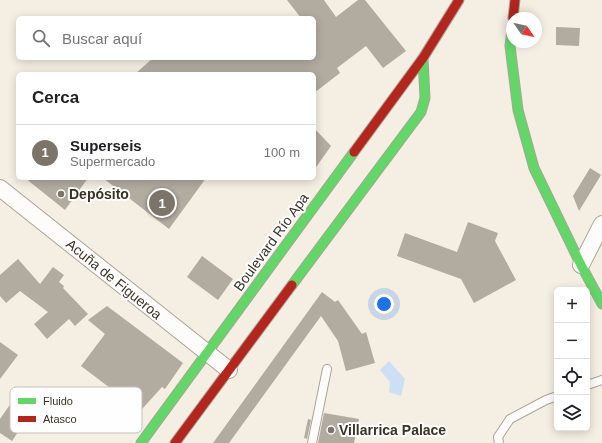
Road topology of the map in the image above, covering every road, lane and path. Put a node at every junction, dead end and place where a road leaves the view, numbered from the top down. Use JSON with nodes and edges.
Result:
{"nodes":[{"id":1,"x":459,"y":0,"type":"edge"},
{"id":2,"x":515,"y":0,"type":"edge"},
{"id":3,"x":514,"y":12,"type":"edge"},
{"id":4,"x":510,"y":48,"type":"edge"},
{"id":5,"x":423,"y":58,"type":"junction"},
{"id":6,"x":0,"y":188,"type":"edge"},
{"id":7,"x":602,"y":224,"type":"edge"},
{"id":8,"x":580,"y":265,"type":"junction"},
{"id":9,"x":602,"y":304,"type":"edge"},
{"id":10,"x":207,"y":353,"type":"junction"},
{"id":11,"x":327,"y":369,"type":"dead end"},
{"id":12,"x":229,"y":370,"type":"junction"},
{"id":13,"x":602,"y":380,"type":"edge"},
{"id":14,"x":590,"y":384,"type":"edge"},
{"id":15,"x":554,"y":397,"type":"edge"},
{"id":16,"x":141,"y":443,"type":"edge"},
{"id":17,"x":175,"y":443,"type":"edge"},
{"id":18,"x":312,"y":443,"type":"edge"},
{"id":19,"x":499,"y":443,"type":"edge"}],
"edges":[{"from":1,"to":5,"type":"main road","name":"Boulevard Río Apa"},
{"from":2,"to":3,"type":"main road"},
{"from":4,"to":8,"type":"main road"},
{"from":5,"to":10,"type":"main road","name":"Boulevard Río Apa"},
{"from":5,"to":12,"type":"main road"},
{"from":6,"to":10,"type":"street","name":"Acuña de Figueroa"},
{"from":7,"to":8,"type":"street"},
{"from":8,"to":9,"type":"main road"},
{"from":10,"to":12,"type":"street","name":"Acuña de Figueroa"},
{"from":10,"to":16,"type":"main road","name":"Boulevard Río Apa"},
{"from":11,"to":18,"type":"lane"},
{"from":12,"to":17,"type":"main road"},
{"from":13,"to":14,"type":"lane"},
{"from":15,"to":19,"type":"lane"}]}
